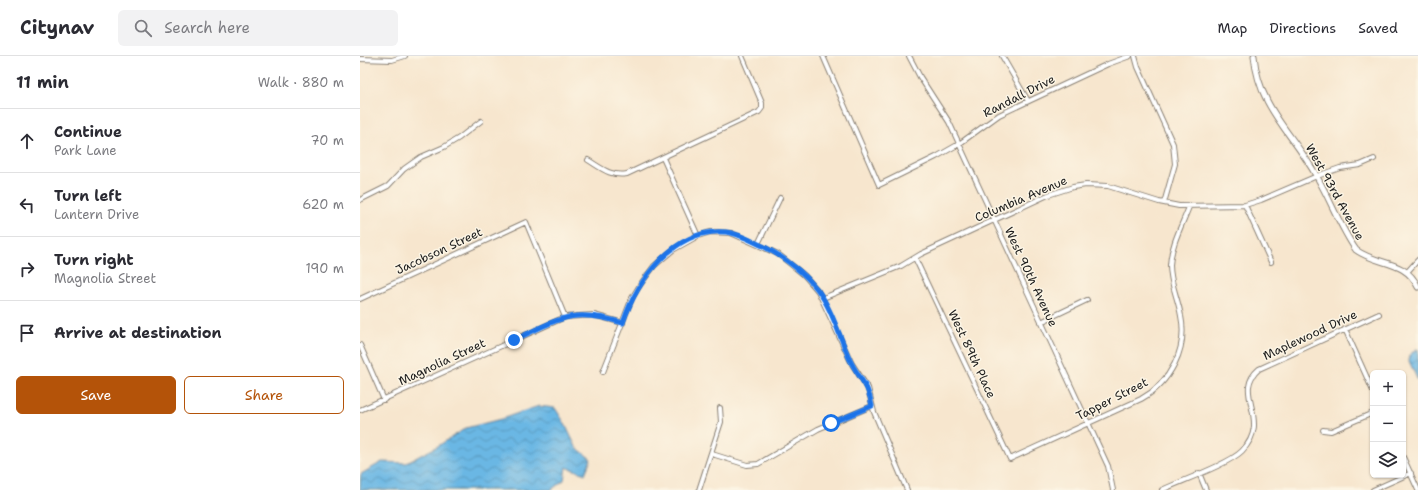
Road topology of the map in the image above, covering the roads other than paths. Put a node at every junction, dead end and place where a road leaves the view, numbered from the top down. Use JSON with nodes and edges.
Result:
{"nodes":[{"id":1,"x":405,"y":56,"type":"edge"},
{"id":2,"x":742,"y":56,"type":"edge"},
{"id":3,"x":823,"y":56,"type":"edge"},
{"id":4,"x":909,"y":56,"type":"edge"},
{"id":5,"x":1002,"y":56,"type":"edge"},
{"id":6,"x":1130,"y":56,"type":"edge"},
{"id":7,"x":1135,"y":56,"type":"edge"},
{"id":8,"x":1254,"y":56,"type":"edge"},
{"id":9,"x":360,"y":59,"type":"edge"},
{"id":10,"x":1028,"y":101,"type":"junction"},
{"id":11,"x":480,"y":121,"type":"dead end"},
{"id":12,"x":959,"y":144,"type":"junction"},
{"id":13,"x":662,"y":158,"type":"junction"},
{"id":14,"x":1374,"y":159,"type":"dead end"},
{"id":15,"x":588,"y":160,"type":"dead end"},
{"id":16,"x":1317,"y":176,"type":"junction"},
{"id":17,"x":780,"y":198,"type":"dead end"},
{"id":18,"x":360,"y":200,"type":"edge"},
{"id":19,"x":1164,"y":203,"type":"junction"},
{"id":20,"x":1245,"y":205,"type":"junction"},
{"id":21,"x":1189,"y":207,"type":"junction"},
{"id":22,"x":994,"y":220,"type":"junction"},
{"id":23,"x":698,"y":236,"type":"junction"},
{"id":24,"x":758,"y":244,"type":"junction"},
{"id":25,"x":916,"y":258,"type":"junction"},
{"id":26,"x":1418,"y":260,"type":"edge"},
{"id":27,"x":1271,"y":262,"type":"dead end"},
{"id":28,"x":1408,"y":272,"type":"junction"},
{"id":29,"x":1418,"y":287,"type":"edge"},
{"id":30,"x":823,"y":298,"type":"junction"},
{"id":31,"x":360,"y":299,"type":"edge"},
{"id":32,"x":1087,"y":300,"type":"dead end"},
{"id":33,"x":1379,"y":314,"type":"dead end"},
{"id":34,"x":565,"y":317,"type":"junction"},
{"id":35,"x":1041,"y":322,"type":"junction"},
{"id":36,"x":623,"y":323,"type":"junction"},
{"id":37,"x":1345,"y":329,"type":"junction"},
{"id":38,"x":360,"y":345,"type":"edge"},
{"id":39,"x":603,"y":372,"type":"dead end"},
{"id":40,"x":1370,"y":384,"type":"edge"},
{"id":41,"x":384,"y":400,"type":"junction"},
{"id":42,"x":872,"y":406,"type":"junction"},
{"id":43,"x":720,"y":408,"type":"dead end"},
{"id":44,"x":360,"y":410,"type":"edge"},
{"id":45,"x":1370,"y":414,"type":"edge"},
{"id":46,"x":1088,"y":423,"type":"junction"},
{"id":47,"x":1323,"y":430,"type":"dead end"},
{"id":48,"x":712,"y":454,"type":"junction"},
{"id":49,"x":1010,"y":459,"type":"joint"},
{"id":50,"x":1406,"y":464,"type":"edge"},
{"id":51,"x":1410,"y":473,"type":"junction"},
{"id":52,"x":1198,"y":474,"type":"junction"},
{"id":53,"x":699,"y":490,"type":"edge"},
{"id":54,"x":907,"y":490,"type":"edge"},
{"id":55,"x":1113,"y":490,"type":"edge"},
{"id":56,"x":1162,"y":490,"type":"edge"},
{"id":57,"x":1206,"y":490,"type":"edge"},
{"id":58,"x":1373,"y":490,"type":"edge"},
{"id":59,"x":1418,"y":490,"type":"edge"}],
"edges":[{"from":1,"to":9,"type":"street"},
{"from":2,"to":13,"type":"street"},
{"from":3,"to":12,"type":"street","name":"Randall Drive"},
{"from":4,"to":12,"type":"street","name":"West 90th Avenue"},
{"from":5,"to":10,"type":"street"},
{"from":6,"to":10,"type":"street","name":"Randall Drive"},
{"from":7,"to":19,"type":"street"},
{"from":8,"to":16,"type":"street","name":"West 93rd Avenue"},
{"from":10,"to":12,"type":"street","name":"Randall Drive"},
{"from":11,"to":18,"type":"street"},
{"from":12,"to":22,"type":"street","name":"West 90th Avenue"},
{"from":13,"to":15,"type":"street"},
{"from":13,"to":23,"type":"street"},
{"from":14,"to":16,"type":"street","name":"Columbia Avenue"},
{"from":16,"to":20,"type":"street","name":"Columbia Avenue"},
{"from":16,"to":28,"type":"street","name":"West 93rd Avenue"},
{"from":17,"to":24,"type":"street"},
{"from":19,"to":21,"type":"street","name":"Columbia Avenue"},
{"from":19,"to":22,"type":"street","name":"Columbia Avenue"},
{"from":20,"to":21,"type":"street","name":"Columbia Avenue"},
{"from":20,"to":27,"type":"street"},
{"from":21,"to":46,"type":"street","name":"Tapper Street"},
{"from":22,"to":25,"type":"street","name":"Columbia Avenue"},
{"from":22,"to":35,"type":"street","name":"West 90th Avenue"},
{"from":23,"to":24,"type":"street"},
{"from":23,"to":36,"type":"street"},
{"from":24,"to":30,"type":"street"},
{"from":25,"to":30,"type":"street","name":"Columbia Avenue"},
{"from":25,"to":49,"type":"street","name":"West 89th Place"},
{"from":26,"to":28,"type":"street"},
{"from":28,"to":29,"type":"street"},
{"from":30,"to":42,"type":"street"},
{"from":31,"to":34,"type":"street","name":"Jacobson Street"},
{"from":32,"to":35,"type":"street"},
{"from":33,"to":37,"type":"street","name":"Maplewood Drive"},
{"from":34,"to":36,"type":"street","name":"Magnolia Street"},
{"from":34,"to":41,"type":"street","name":"Magnolia Street"},
{"from":35,"to":46,"type":"street","name":"West 90th Avenue"},
{"from":36,"to":39,"type":"street"},
{"from":37,"to":40,"type":"street"},
{"from":37,"to":52,"type":"street","name":"Maplewood Drive"},
{"from":38,"to":41,"type":"street"},
{"from":41,"to":44,"type":"street","name":"Magnolia Street"},
{"from":42,"to":48,"type":"street"},
{"from":42,"to":54,"type":"street"},
{"from":43,"to":48,"type":"street"},
{"from":45,"to":47,"type":"street"},
{"from":46,"to":49,"type":"street","name":"Tapper Street"},
{"from":46,"to":55,"type":"street","name":"West 90th Avenue"},
{"from":48,"to":53,"type":"street"},
{"from":50,"to":51,"type":"street"},
{"from":51,"to":58,"type":"street"},
{"from":51,"to":59,"type":"street"},
{"from":52,"to":56,"type":"street","name":"Maplewood Drive"},
{"from":52,"to":57,"type":"street"}]}
